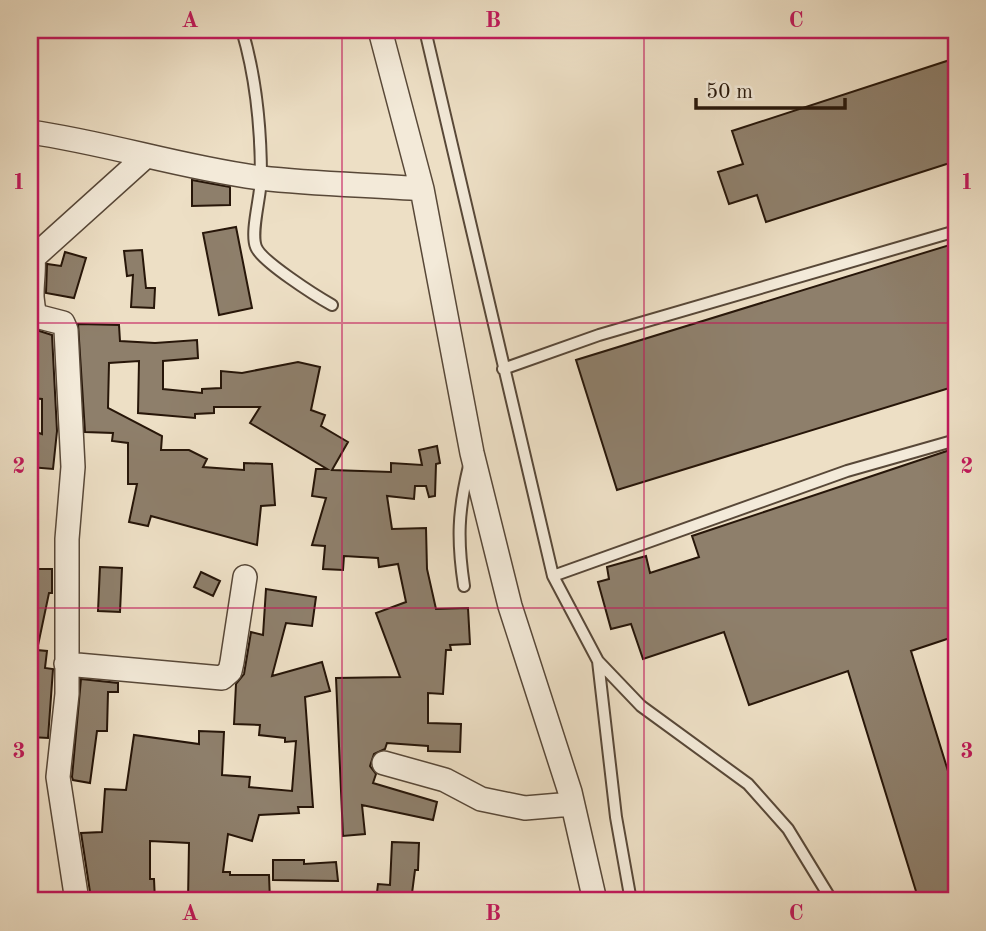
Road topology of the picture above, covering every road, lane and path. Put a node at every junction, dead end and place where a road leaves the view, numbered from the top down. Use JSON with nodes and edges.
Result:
{"nodes":[{"id":1,"x":242,"y":30,"type":"edge"},
{"id":2,"x":380,"y":30,"type":"edge"},
{"id":3,"x":425,"y":30,"type":"edge"},
{"id":4,"x":30,"y":132,"type":"edge"},
{"id":5,"x":146,"y":156,"type":"junction"},
{"id":6,"x":261,"y":178,"type":"junction"},
{"id":7,"x":422,"y":189,"type":"junction"},
{"id":8,"x":956,"y":231,"type":"edge"},
{"id":9,"x":32,"y":253,"type":"edge"},
{"id":10,"x":332,"y":305,"type":"dead end"},
{"id":11,"x":503,"y":369,"type":"junction"},
{"id":12,"x":956,"y":440,"type":"edge"},
{"id":13,"x":472,"y":453,"type":"junction"},
{"id":14,"x":553,"y":576,"type":"junction"},
{"id":15,"x":245,"y":577,"type":"dead end"},
{"id":16,"x":464,"y":586,"type":"dead end"},
{"id":17,"x":598,"y":661,"type":"junction"},
{"id":18,"x":66,"y":664,"type":"junction"},
{"id":19,"x":384,"y":763,"type":"dead end"},
{"id":20,"x":572,"y":804,"type":"junction"},
{"id":21,"x":77,"y":901,"type":"edge"},
{"id":22,"x":594,"y":901,"type":"edge"},
{"id":23,"x":631,"y":901,"type":"edge"},
{"id":24,"x":832,"y":901,"type":"edge"}],
"edges":[{"from":1,"to":6,"type":"lane"},
{"from":2,"to":7,"type":"street"},
{"from":3,"to":11,"type":"lane"},
{"from":4,"to":5,"type":"street"},
{"from":5,"to":6,"type":"street"},
{"from":5,"to":9,"type":"street"},
{"from":6,"to":7,"type":"street"},
{"from":6,"to":10,"type":"lane"},
{"from":7,"to":13,"type":"street"},
{"from":8,"to":11,"type":"lane"},
{"from":9,"to":18,"type":"street"},
{"from":11,"to":14,"type":"lane"},
{"from":12,"to":14,"type":"lane"},
{"from":13,"to":16,"type":"lane"},
{"from":13,"to":20,"type":"street"},
{"from":14,"to":17,"type":"lane"},
{"from":15,"to":18,"type":"street"},
{"from":17,"to":23,"type":"lane"},
{"from":17,"to":24,"type":"lane"},
{"from":18,"to":21,"type":"street"},
{"from":19,"to":20,"type":"street"},
{"from":20,"to":22,"type":"street"}]}
